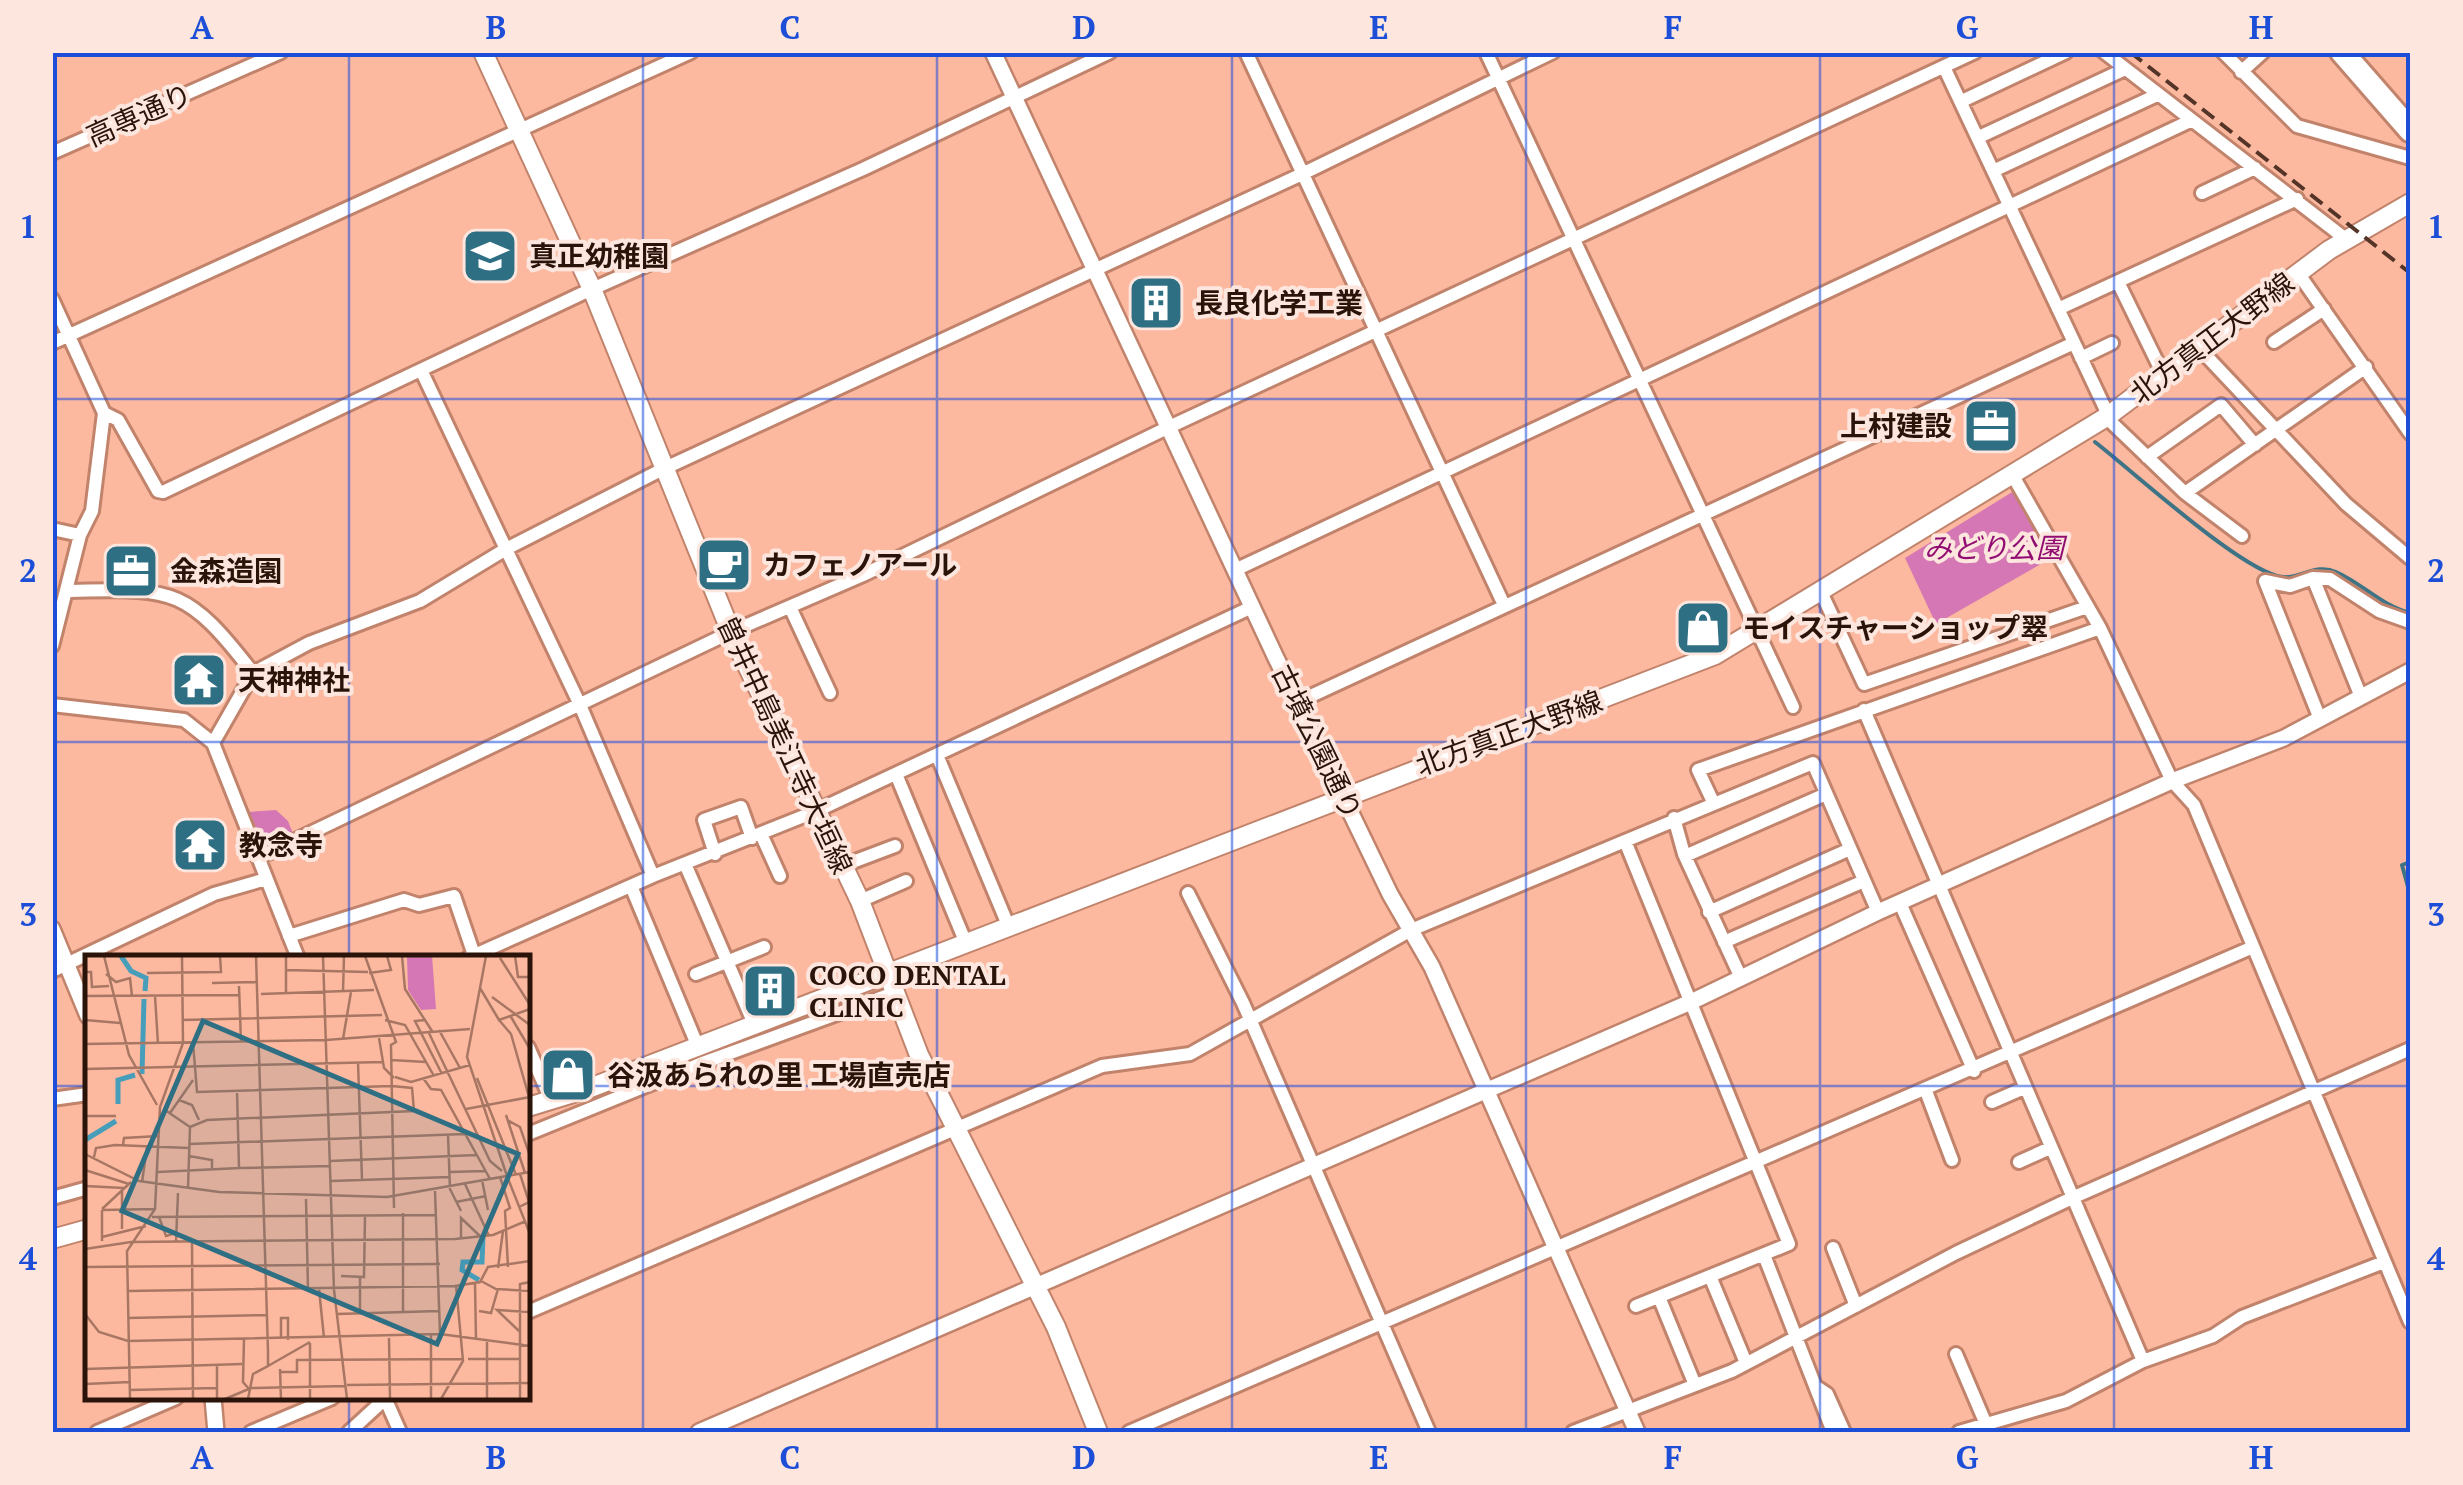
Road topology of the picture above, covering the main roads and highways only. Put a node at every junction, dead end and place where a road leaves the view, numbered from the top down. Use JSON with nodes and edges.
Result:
{"nodes":[{"id":1,"x":483,"y":52,"type":"edge"},
{"id":2,"x":2342,"y":52,"type":"edge"},
{"id":3,"x":2354,"y":52,"type":"edge"},
{"id":4,"x":2410,"y":115,"type":"edge"},
{"id":5,"x":2410,"y":130,"type":"edge"},
{"id":6,"x":2410,"y":204,"type":"edge"},
{"id":7,"x":888,"y":970,"type":"junction"},
{"id":8,"x":530,"y":1106,"type":"edge"},
{"id":9,"x":85,"y":1230,"type":"edge"},
{"id":10,"x":52,"y":1239,"type":"edge"},
{"id":11,"x":1098,"y":1432,"type":"edge"}],
"edges":[{"from":1,"to":7,"type":"main road","name":"曽井中島美江寺大垣線"},
{"from":2,"to":5,"type":"highway"},
{"from":3,"to":4,"type":"highway"},
{"from":6,"to":7,"type":"main road","name":"北方真正大野線"},
{"from":7,"to":8,"type":"main road","name":"北方真正大野線"},
{"from":7,"to":11,"type":"main road","name":"曽井中島美江寺大垣線"},
{"from":9,"to":10,"type":"main road"}]}
